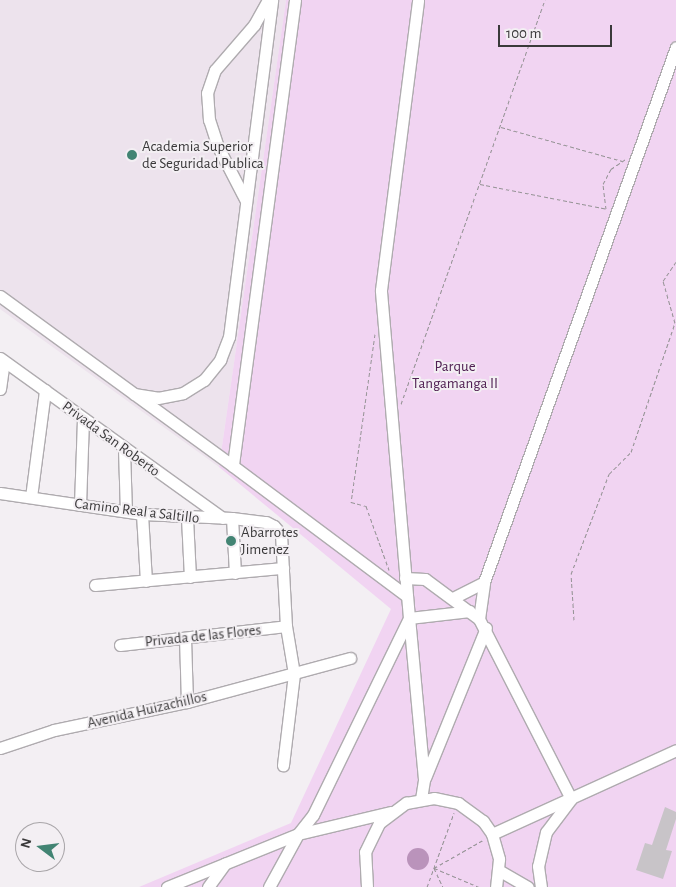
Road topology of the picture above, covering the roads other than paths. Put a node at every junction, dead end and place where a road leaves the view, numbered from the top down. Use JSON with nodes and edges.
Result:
{"nodes":[{"id":1,"x":270,"y":0,"type":"edge"},
{"id":2,"x":295,"y":0,"type":"edge"},
{"id":3,"x":418,"y":0,"type":"edge"},
{"id":4,"x":676,"y":47,"type":"edge"},
{"id":5,"x":246,"y":201,"type":"junction"},
{"id":6,"x":0,"y":296,"type":"edge"},
{"id":7,"x":2,"y":359,"type":"edge"},
{"id":8,"x":0,"y":389,"type":"edge"},
{"id":9,"x":45,"y":390,"type":"junction"},
{"id":10,"x":134,"y":394,"type":"junction"},
{"id":11,"x":83,"y":419,"type":"junction"},
{"id":12,"x":124,"y":449,"type":"junction"},
{"id":13,"x":233,"y":466,"type":"junction"},
{"id":14,"x":0,"y":493,"type":"edge"},
{"id":15,"x":31,"y":497,"type":"junction"},
{"id":16,"x":80,"y":505,"type":"junction"},
{"id":17,"x":126,"y":511,"type":"junction"},
{"id":18,"x":142,"y":514,"type":"junction"},
{"id":19,"x":187,"y":518,"type":"junction"},
{"id":20,"x":228,"y":518,"type":"junction"},
{"id":21,"x":283,"y":568,"type":"junction"},
{"id":22,"x":235,"y":573,"type":"junction"},
{"id":23,"x":190,"y":577,"type":"junction"},
{"id":24,"x":406,"y":578,"type":"junction"},
{"id":25,"x":146,"y":581,"type":"junction"},
{"id":26,"x":484,"y":582,"type":"junction"},
{"id":27,"x":95,"y":585,"type":"dead end"},
{"id":28,"x":407,"y":596,"type":"junction"},
{"id":29,"x":453,"y":598,"type":"junction"},
{"id":30,"x":409,"y":618,"type":"junction"},
{"id":31,"x":478,"y":620,"type":"junction"},
{"id":32,"x":286,"y":626,"type":"junction"},
{"id":33,"x":185,"y":638,"type":"junction"},
{"id":34,"x":120,"y":645,"type":"dead end"},
{"id":35,"x":350,"y":658,"type":"dead end"},
{"id":36,"x":294,"y":674,"type":"junction"},
{"id":37,"x":187,"y":702,"type":"junction"},
{"id":38,"x":1,"y":746,"type":"edge"},
{"id":39,"x":676,"y":750,"type":"edge"},
{"id":40,"x":283,"y":765,"type":"dead end"},
{"id":41,"x":424,"y":779,"type":"junction"},
{"id":42,"x":422,"y":799,"type":"junction"},
{"id":43,"x":571,"y":799,"type":"junction"},
{"id":44,"x":391,"y":811,"type":"junction"},
{"id":45,"x":298,"y":834,"type":"junction"},
{"id":46,"x":492,"y":834,"type":"junction"},
{"id":47,"x":225,"y":863,"type":"junction"},
{"id":48,"x":500,"y":871,"type":"junction"},
{"id":49,"x":167,"y":887,"type":"edge"},
{"id":50,"x":208,"y":887,"type":"edge"},
{"id":51,"x":269,"y":887,"type":"edge"},
{"id":52,"x":367,"y":887,"type":"edge"},
{"id":53,"x":496,"y":887,"type":"edge"},
{"id":54,"x":528,"y":887,"type":"edge"},
{"id":55,"x":541,"y":887,"type":"edge"}],
"edges":[{"from":1,"to":5,"type":"street"},
{"from":1,"to":5,"type":"street"},
{"from":2,"to":13,"type":"street"},
{"from":3,"to":24,"type":"street"},
{"from":4,"to":26,"type":"street"},
{"from":5,"to":10,"type":"street"},
{"from":6,"to":10,"type":"street"},
{"from":7,"to":8,"type":"street"},
{"from":7,"to":9,"type":"street","name":"Privada San Roberto"},
{"from":9,"to":11,"type":"street","name":"Privada San Roberto"},
{"from":9,"to":15,"type":"street"},
{"from":10,"to":13,"type":"street"},
{"from":11,"to":12,"type":"street","name":"Privada San Roberto"},
{"from":11,"to":16,"type":"street"},
{"from":12,"to":17,"type":"street"},
{"from":12,"to":20,"type":"street","name":"Privada San Roberto"},
{"from":13,"to":28,"type":"street"},
{"from":14,"to":15,"type":"street","name":"Camino Real a Saltillo"},
{"from":15,"to":16,"type":"street","name":"Camino Real a Saltillo"},
{"from":16,"to":17,"type":"street","name":"Camino Real a Saltillo"},
{"from":17,"to":18,"type":"street","name":"Camino Real a Saltillo"},
{"from":18,"to":19,"type":"street","name":"Camino Real a Saltillo"},
{"from":18,"to":25,"type":"street"},
{"from":19,"to":20,"type":"street","name":"Camino Real a Saltillo"},
{"from":19,"to":23,"type":"street"},
{"from":20,"to":21,"type":"street","name":"Camino Real a Saltillo"},
{"from":20,"to":22,"type":"street"},
{"from":21,"to":22,"type":"street"},
{"from":21,"to":32,"type":"street"},
{"from":22,"to":23,"type":"street"},
{"from":23,"to":25,"type":"street"},
{"from":24,"to":28,"type":"street"},
{"from":24,"to":29,"type":"street"},
{"from":25,"to":27,"type":"street"},
{"from":26,"to":29,"type":"street"},
{"from":26,"to":31,"type":"street"},
{"from":28,"to":30,"type":"street"},
{"from":29,"to":31,"type":"street"},
{"from":30,"to":31,"type":"street"},
{"from":30,"to":41,"type":"street"},
{"from":30,"to":45,"type":"street"},
{"from":31,"to":41,"type":"street"},
{"from":31,"to":43,"type":"street"},
{"from":32,"to":33,"type":"street","name":"Privada de las Flores"},
{"from":32,"to":36,"type":"street"},
{"from":33,"to":34,"type":"street","name":"Privada de las Flores"},
{"from":33,"to":37,"type":"street"},
{"from":35,"to":36,"type":"street","name":"Avenida Huizachillos"},
{"from":36,"to":37,"type":"street","name":"Avenida Huizachillos"},
{"from":36,"to":40,"type":"street"},
{"from":37,"to":38,"type":"street","name":"Avenida Huizachillos"},
{"from":39,"to":43,"type":"street"},
{"from":41,"to":42,"type":"street"},
{"from":42,"to":44,"type":"street"},
{"from":42,"to":46,"type":"street"},
{"from":43,"to":46,"type":"street"},
{"from":43,"to":55,"type":"street"},
{"from":44,"to":45,"type":"street"},
{"from":44,"to":52,"type":"street"},
{"from":45,"to":47,"type":"street"},
{"from":45,"to":51,"type":"street"},
{"from":46,"to":48,"type":"street"},
{"from":47,"to":49,"type":"street"},
{"from":47,"to":50,"type":"street"},
{"from":48,"to":53,"type":"street"},
{"from":48,"to":54,"type":"street"}]}
